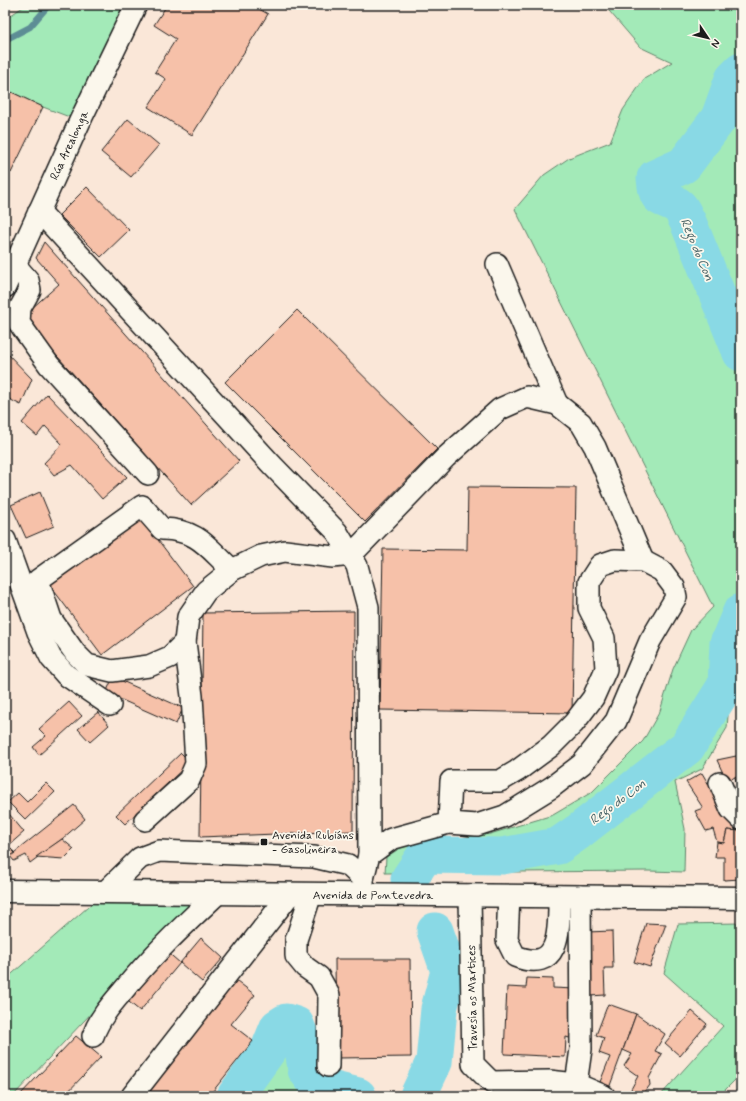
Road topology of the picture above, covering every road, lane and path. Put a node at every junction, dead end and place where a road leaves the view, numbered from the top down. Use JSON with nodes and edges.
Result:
{"nodes":[{"id":1,"x":136,"y":5,"type":"edge"},
{"id":2,"x":40,"y":210,"type":"junction"},
{"id":3,"x":497,"y":264,"type":"dead end"},
{"id":4,"x":15,"y":265,"type":"junction"},
{"id":5,"x":5,"y":287,"type":"edge"},
{"id":6,"x":557,"y":404,"type":"junction"},
{"id":7,"x":148,"y":474,"type":"dead end"},
{"id":8,"x":5,"y":540,"type":"edge"},
{"id":9,"x":351,"y":555,"type":"junction"},
{"id":10,"x":643,"y":561,"type":"junction"},
{"id":11,"x":232,"y":570,"type":"junction"},
{"id":12,"x":185,"y":642,"type":"junction"},
{"id":13,"x":110,"y":705,"type":"dead end"},
{"id":14,"x":720,"y":783,"type":"dead end"},
{"id":15,"x":741,"y":819,"type":"edge"},
{"id":16,"x":145,"y":820,"type":"dead end"},
{"id":17,"x":449,"y":823,"type":"junction"},
{"id":18,"x":369,"y":855,"type":"junction"},
{"id":19,"x":363,"y":887,"type":"junction"},
{"id":20,"x":5,"y":891,"type":"edge"},
{"id":21,"x":106,"y":892,"type":"junction"},
{"id":22,"x":218,"y":893,"type":"junction"},
{"id":23,"x":290,"y":894,"type":"junction"},
{"id":24,"x":311,"y":894,"type":"junction"},
{"id":25,"x":470,"y":895,"type":"junction"},
{"id":26,"x":509,"y":896,"type":"junction"},
{"id":27,"x":559,"y":896,"type":"junction"},
{"id":28,"x":580,"y":896,"type":"junction"},
{"id":29,"x":741,"y":898,"type":"edge"},
{"id":30,"x":93,"y":1036,"type":"dead end"},
{"id":31,"x":328,"y":1066,"type":"dead end"},
{"id":32,"x":576,"y":1084,"type":"junction"},
{"id":33,"x":132,"y":1096,"type":"edge"},
{"id":34,"x":604,"y":1096,"type":"edge"}],
"edges":[{"from":1,"to":2,"type":"street","name":"Rúa Arealonga"},
{"from":2,"to":4,"type":"street","name":"Rúa Arealonga"},
{"from":2,"to":9,"type":"street"},
{"from":3,"to":6,"type":"street"},
{"from":4,"to":5,"type":"street","name":"Rúa Arealonga"},
{"from":4,"to":7,"type":"street"},
{"from":6,"to":9,"type":"street"},
{"from":6,"to":10,"type":"street"},
{"from":8,"to":13,"type":"street"},
{"from":9,"to":11,"type":"street"},
{"from":9,"to":18,"type":"street"},
{"from":10,"to":17,"type":"street"},
{"from":10,"to":17,"type":"street"},
{"from":11,"to":12,"type":"street"},
{"from":11,"to":12,"type":"street"},
{"from":12,"to":16,"type":"street"},
{"from":14,"to":15,"type":"street"},
{"from":17,"to":18,"type":"street"},
{"from":18,"to":19,"type":"street"},
{"from":19,"to":21,"type":"street"},
{"from":19,"to":24,"type":"main road","name":"Avenida de Pontevedra"},
{"from":19,"to":25,"type":"main road","name":"Avenida de Pontevedra"},
{"from":20,"to":21,"type":"main road","name":"Avenida de Pontevedra"},
{"from":21,"to":22,"type":"main road","name":"Avenida de Pontevedra"},
{"from":22,"to":23,"type":"main road","name":"Avenida de Pontevedra"},
{"from":22,"to":30,"type":"street"},
{"from":23,"to":24,"type":"main road","name":"Avenida de Pontevedra"},
{"from":23,"to":33,"type":"street"},
{"from":24,"to":31,"type":"street"},
{"from":25,"to":26,"type":"main road","name":"Avenida de Pontevedra"},
{"from":25,"to":32,"type":"street","name":"Travesía os Martices"},
{"from":26,"to":27,"type":"main road","name":"Avenida de Pontevedra"},
{"from":26,"to":27,"type":"street"},
{"from":27,"to":28,"type":"main road","name":"Avenida de Pontevedra"},
{"from":28,"to":29,"type":"main road","name":"Avenida de Pontevedra"},
{"from":28,"to":32,"type":"street"},
{"from":32,"to":34,"type":"street","name":"Travesía os Martices"}]}
